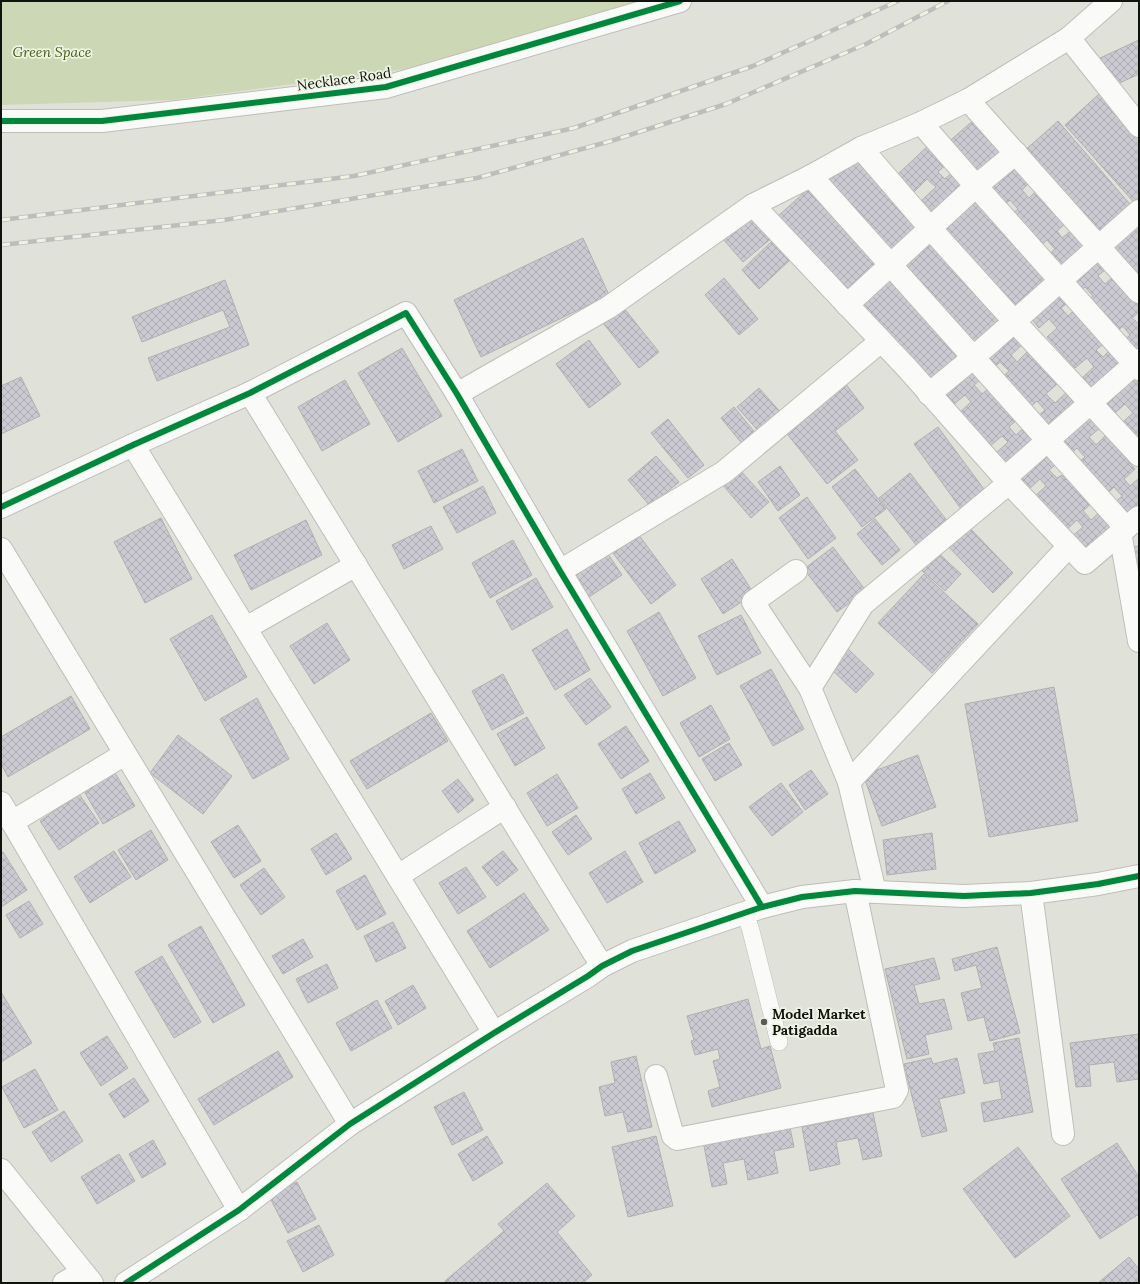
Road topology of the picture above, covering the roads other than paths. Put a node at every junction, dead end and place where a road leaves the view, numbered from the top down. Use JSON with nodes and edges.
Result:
{"nodes":[{"id":1,"x":680,"y":1,"type":"edge"},
{"id":2,"x":1110,"y":1,"type":"edge"},
{"id":3,"x":1069,"y":38,"type":"junction"},
{"id":4,"x":968,"y":100,"type":"junction"},
{"id":5,"x":1,"y":121,"type":"edge"},
{"id":6,"x":921,"y":123,"type":"junction"},
{"id":7,"x":1139,"y":126,"type":"edge"},
{"id":8,"x":861,"y":148,"type":"junction"},
{"id":9,"x":1016,"y":153,"type":"junction"},
{"id":10,"x":811,"y":176,"type":"junction"},
{"id":11,"x":976,"y":186,"type":"junction"},
{"id":12,"x":753,"y":205,"type":"junction"},
{"id":13,"x":1139,"y":211,"type":"edge"},
{"id":14,"x":930,"y":228,"type":"junction"},
{"id":15,"x":1099,"y":247,"type":"junction"},
{"id":16,"x":890,"y":264,"type":"junction"},
{"id":17,"x":1060,"y":281,"type":"junction"},
{"id":18,"x":1139,"y":292,"type":"edge"},
{"id":19,"x":847,"y":305,"type":"junction"},
{"id":20,"x":1014,"y":321,"type":"junction"},
{"id":21,"x":881,"y":341,"type":"junction"},
{"id":22,"x":974,"y":357,"type":"junction"},
{"id":23,"x":1138,"y":364,"type":"edge"},
{"id":24,"x":250,"y":393,"type":"junction"},
{"id":25,"x":457,"y":394,"type":"junction"},
{"id":26,"x":929,"y":394,"type":"junction"},
{"id":27,"x":1091,"y":403,"type":"junction"},
{"id":28,"x":1048,"y":440,"type":"junction"},
{"id":29,"x":133,"y":445,"type":"junction"},
{"id":30,"x":1139,"y":455,"type":"edge"},
{"id":31,"x":1007,"y":480,"type":"junction"},
{"id":32,"x":1,"y":507,"type":"edge"},
{"id":33,"x":1128,"y":525,"type":"edge"},
{"id":34,"x":1069,"y":546,"type":"junction"},
{"id":35,"x":1,"y":549,"type":"edge"},
{"id":36,"x":356,"y":565,"type":"junction"},
{"id":37,"x":560,"y":571,"type":"junction"},
{"id":38,"x":796,"y":571,"type":"dead end"},
{"id":39,"x":246,"y":628,"type":"junction"},
{"id":40,"x":1139,"y":641,"type":"edge"},
{"id":41,"x":810,"y":688,"type":"junction"},
{"id":42,"x":125,"y":754,"type":"junction"},
{"id":43,"x":849,"y":782,"type":"junction"},
{"id":44,"x":1,"y":803,"type":"edge"},
{"id":45,"x":505,"y":807,"type":"junction"},
{"id":46,"x":12,"y":822,"type":"junction"},
{"id":47,"x":398,"y":876,"type":"junction"},
{"id":48,"x":1139,"y":876,"type":"edge"},
{"id":49,"x":865,"y":892,"type":"junction"},
{"id":50,"x":1031,"y":893,"type":"junction"},
{"id":51,"x":753,"y":910,"type":"junction"},
{"id":52,"x":602,"y":966,"type":"junction"},
{"id":53,"x":494,"y":1033,"type":"junction"},
{"id":54,"x":779,"y":1042,"type":"dead end"},
{"id":55,"x":656,"y":1076,"type":"dead end"},
{"id":56,"x":350,"y":1124,"type":"junction"},
{"id":57,"x":1063,"y":1134,"type":"dead end"},
{"id":58,"x":1,"y":1170,"type":"edge"},
{"id":59,"x":239,"y":1210,"type":"junction"},
{"id":60,"x":87,"y":1277,"type":"edge"},
{"id":61,"x":64,"y":1283,"type":"edge"},
{"id":62,"x":126,"y":1283,"type":"edge"}],
"edges":[{"from":1,"to":5,"type":"street","name":"Necklace Road"},
{"from":2,"to":3,"type":"street"},
{"from":3,"to":4,"type":"street"},
{"from":3,"to":7,"type":"street"},
{"from":4,"to":6,"type":"street"},
{"from":4,"to":9,"type":"street"},
{"from":6,"to":8,"type":"street"},
{"from":6,"to":11,"type":"street"},
{"from":8,"to":10,"type":"street"},
{"from":8,"to":14,"type":"street"},
{"from":9,"to":11,"type":"street"},
{"from":9,"to":15,"type":"street"},
{"from":10,"to":12,"type":"street"},
{"from":10,"to":16,"type":"street"},
{"from":11,"to":14,"type":"street"},
{"from":11,"to":17,"type":"street"},
{"from":12,"to":19,"type":"street"},
{"from":12,"to":25,"type":"street"},
{"from":13,"to":15,"type":"street"},
{"from":14,"to":16,"type":"street"},
{"from":14,"to":20,"type":"street"},
{"from":15,"to":17,"type":"street"},
{"from":15,"to":18,"type":"street"},
{"from":16,"to":19,"type":"street"},
{"from":16,"to":22,"type":"street"},
{"from":17,"to":20,"type":"street"},
{"from":17,"to":23,"type":"street"},
{"from":19,"to":21,"type":"street"},
{"from":20,"to":22,"type":"street"},
{"from":20,"to":27,"type":"street"},
{"from":21,"to":26,"type":"street"},
{"from":21,"to":37,"type":"street"},
{"from":22,"to":26,"type":"street"},
{"from":22,"to":28,"type":"street"},
{"from":23,"to":27,"type":"street"},
{"from":24,"to":25,"type":"street"},
{"from":24,"to":29,"type":"street"},
{"from":24,"to":36,"type":"street"},
{"from":25,"to":37,"type":"street"},
{"from":26,"to":31,"type":"street"},
{"from":27,"to":28,"type":"street"},
{"from":27,"to":30,"type":"street"},
{"from":28,"to":31,"type":"street"},
{"from":28,"to":33,"type":"street"},
{"from":29,"to":32,"type":"street"},
{"from":29,"to":39,"type":"street"},
{"from":31,"to":34,"type":"street"},
{"from":31,"to":41,"type":"street"},
{"from":33,"to":34,"type":"street"},
{"from":33,"to":40,"type":"street"},
{"from":34,"to":43,"type":"street"},
{"from":35,"to":42,"type":"street"},
{"from":36,"to":39,"type":"street"},
{"from":36,"to":45,"type":"street"},
{"from":37,"to":51,"type":"street"},
{"from":38,"to":41,"type":"street"},
{"from":39,"to":47,"type":"street"},
{"from":41,"to":43,"type":"street"},
{"from":42,"to":46,"type":"street"},
{"from":42,"to":56,"type":"street"},
{"from":43,"to":49,"type":"street"},
{"from":44,"to":46,"type":"street"},
{"from":45,"to":47,"type":"street"},
{"from":45,"to":52,"type":"street"},
{"from":46,"to":59,"type":"street"},
{"from":47,"to":53,"type":"street"},
{"from":48,"to":50,"type":"street"},
{"from":49,"to":50,"type":"street"},
{"from":49,"to":51,"type":"street"},
{"from":49,"to":55,"type":"street"},
{"from":50,"to":57,"type":"street"},
{"from":51,"to":52,"type":"street"},
{"from":51,"to":54,"type":"lane"},
{"from":52,"to":53,"type":"street"},
{"from":53,"to":56,"type":"street"},
{"from":56,"to":59,"type":"street"},
{"from":58,"to":60,"type":"street"},
{"from":59,"to":62,"type":"street"},
{"from":60,"to":61,"type":"street"}]}
